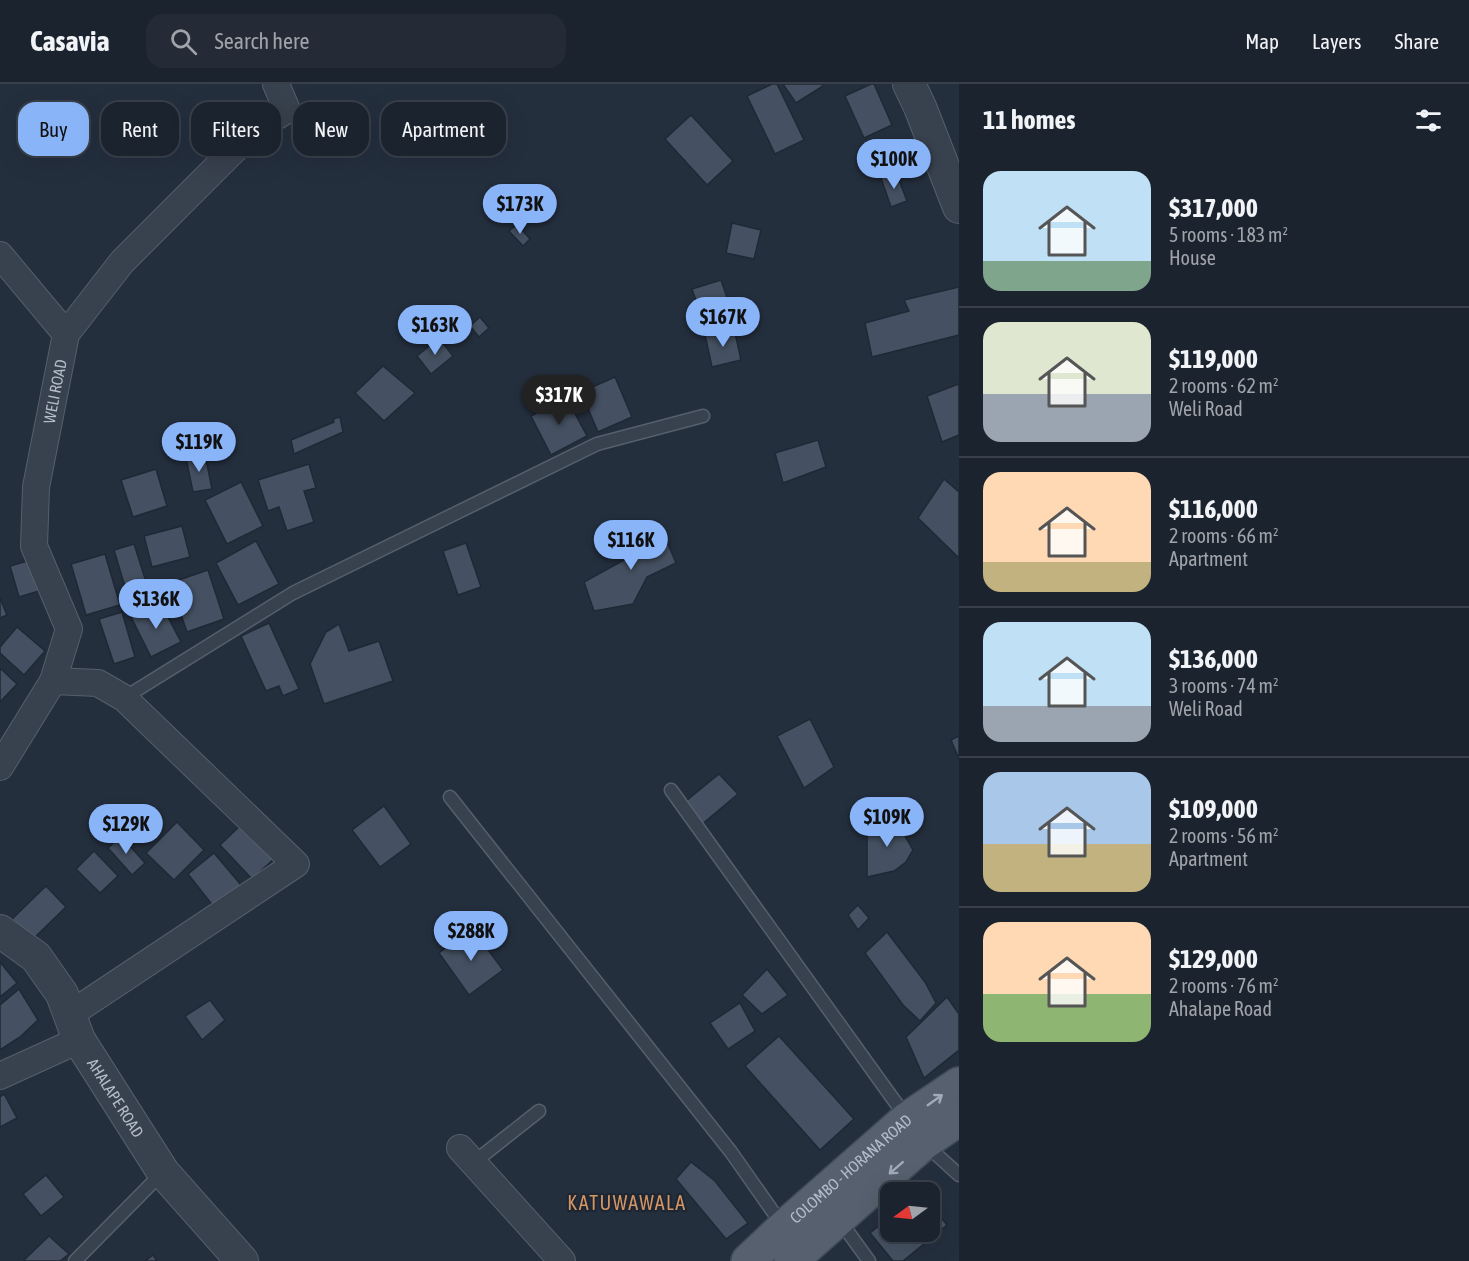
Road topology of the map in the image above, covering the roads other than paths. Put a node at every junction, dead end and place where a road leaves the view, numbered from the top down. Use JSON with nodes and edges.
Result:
{"nodes":[{"id":1,"x":276,"y":84,"type":"edge"},
{"id":2,"x":909,"y":84,"type":"edge"},
{"id":3,"x":959,"y":207,"type":"edge"},
{"id":4,"x":0,"y":255,"type":"edge"},
{"id":5,"x":66,"y":334,"type":"junction"},
{"id":6,"x":703,"y":416,"type":"dead end"},
{"id":7,"x":53,"y":681,"type":"junction"},
{"id":8,"x":124,"y":698,"type":"junction"},
{"id":9,"x":0,"y":767,"type":"edge"},
{"id":10,"x":671,"y":790,"type":"dead end"},
{"id":11,"x":450,"y":797,"type":"dead end"},
{"id":12,"x":0,"y":931,"type":"edge"},
{"id":13,"x":74,"y":1027,"type":"junction"},
{"id":14,"x":0,"y":1076,"type":"edge"},
{"id":15,"x":959,"y":1084,"type":"edge"},
{"id":16,"x":539,"y":1111,"type":"dead end"},
{"id":17,"x":959,"y":1119,"type":"edge"},
{"id":18,"x":916,"y":1131,"type":"junction"},
{"id":19,"x":467,"y":1156,"type":"joint"},
{"id":20,"x":163,"y":1172,"type":"junction"},
{"id":21,"x":959,"y":1175,"type":"edge"},
{"id":22,"x":838,"y":1219,"type":"junction"},
{"id":23,"x":784,"y":1227,"type":"junction"},
{"id":24,"x":75,"y":1261,"type":"edge"},
{"id":25,"x":242,"y":1261,"type":"edge"},
{"id":26,"x":562,"y":1261,"type":"edge"},
{"id":27,"x":748,"y":1261,"type":"edge"},
{"id":28,"x":791,"y":1261,"type":"edge"},
{"id":29,"x":869,"y":1261,"type":"edge"}],
"edges":[{"from":1,"to":5,"type":"street","name":"WELI ROAD"},
{"from":2,"to":3,"type":"street"},
{"from":4,"to":5,"type":"street"},
{"from":5,"to":7,"type":"street","name":"WELI ROAD"},
{"from":6,"to":8,"type":"lane"},
{"from":7,"to":8,"type":"street"},
{"from":7,"to":9,"type":"street","name":"WELI ROAD"},
{"from":8,"to":13,"type":"street"},
{"from":10,"to":18,"type":"lane"},
{"from":11,"to":23,"type":"lane"},
{"from":12,"to":13,"type":"street","name":"AHALAPE ROAD"},
{"from":13,"to":14,"type":"street"},
{"from":13,"to":20,"type":"street","name":"AHALAPE ROAD"},
{"from":18,"to":15,"type":"main road","name":"COLOMBO - HORANA ROAD","one_way":true},
{"from":16,"to":19,"type":"lane"},
{"from":17,"to":18,"type":"main road","name":"COLOMBO - HORANA ROAD"},
{"from":18,"to":21,"type":"lane"},
{"from":18,"to":22,"type":"main road","name":"COLOMBO - HORANA ROAD","one_way":true},
{"from":18,"to":23,"type":"main road","name":"COLOMBO - HORANA ROAD"},
{"from":19,"to":26,"type":"street"},
{"from":20,"to":24,"type":"lane"},
{"from":20,"to":25,"type":"street","name":"AHALAPE ROAD"},
{"from":22,"to":28,"type":"main road","name":"COLOMBO - HORANA ROAD"},
{"from":22,"to":29,"type":"lane"},
{"from":23,"to":27,"type":"main road","name":"COLOMBO - HORANA ROAD"}]}
